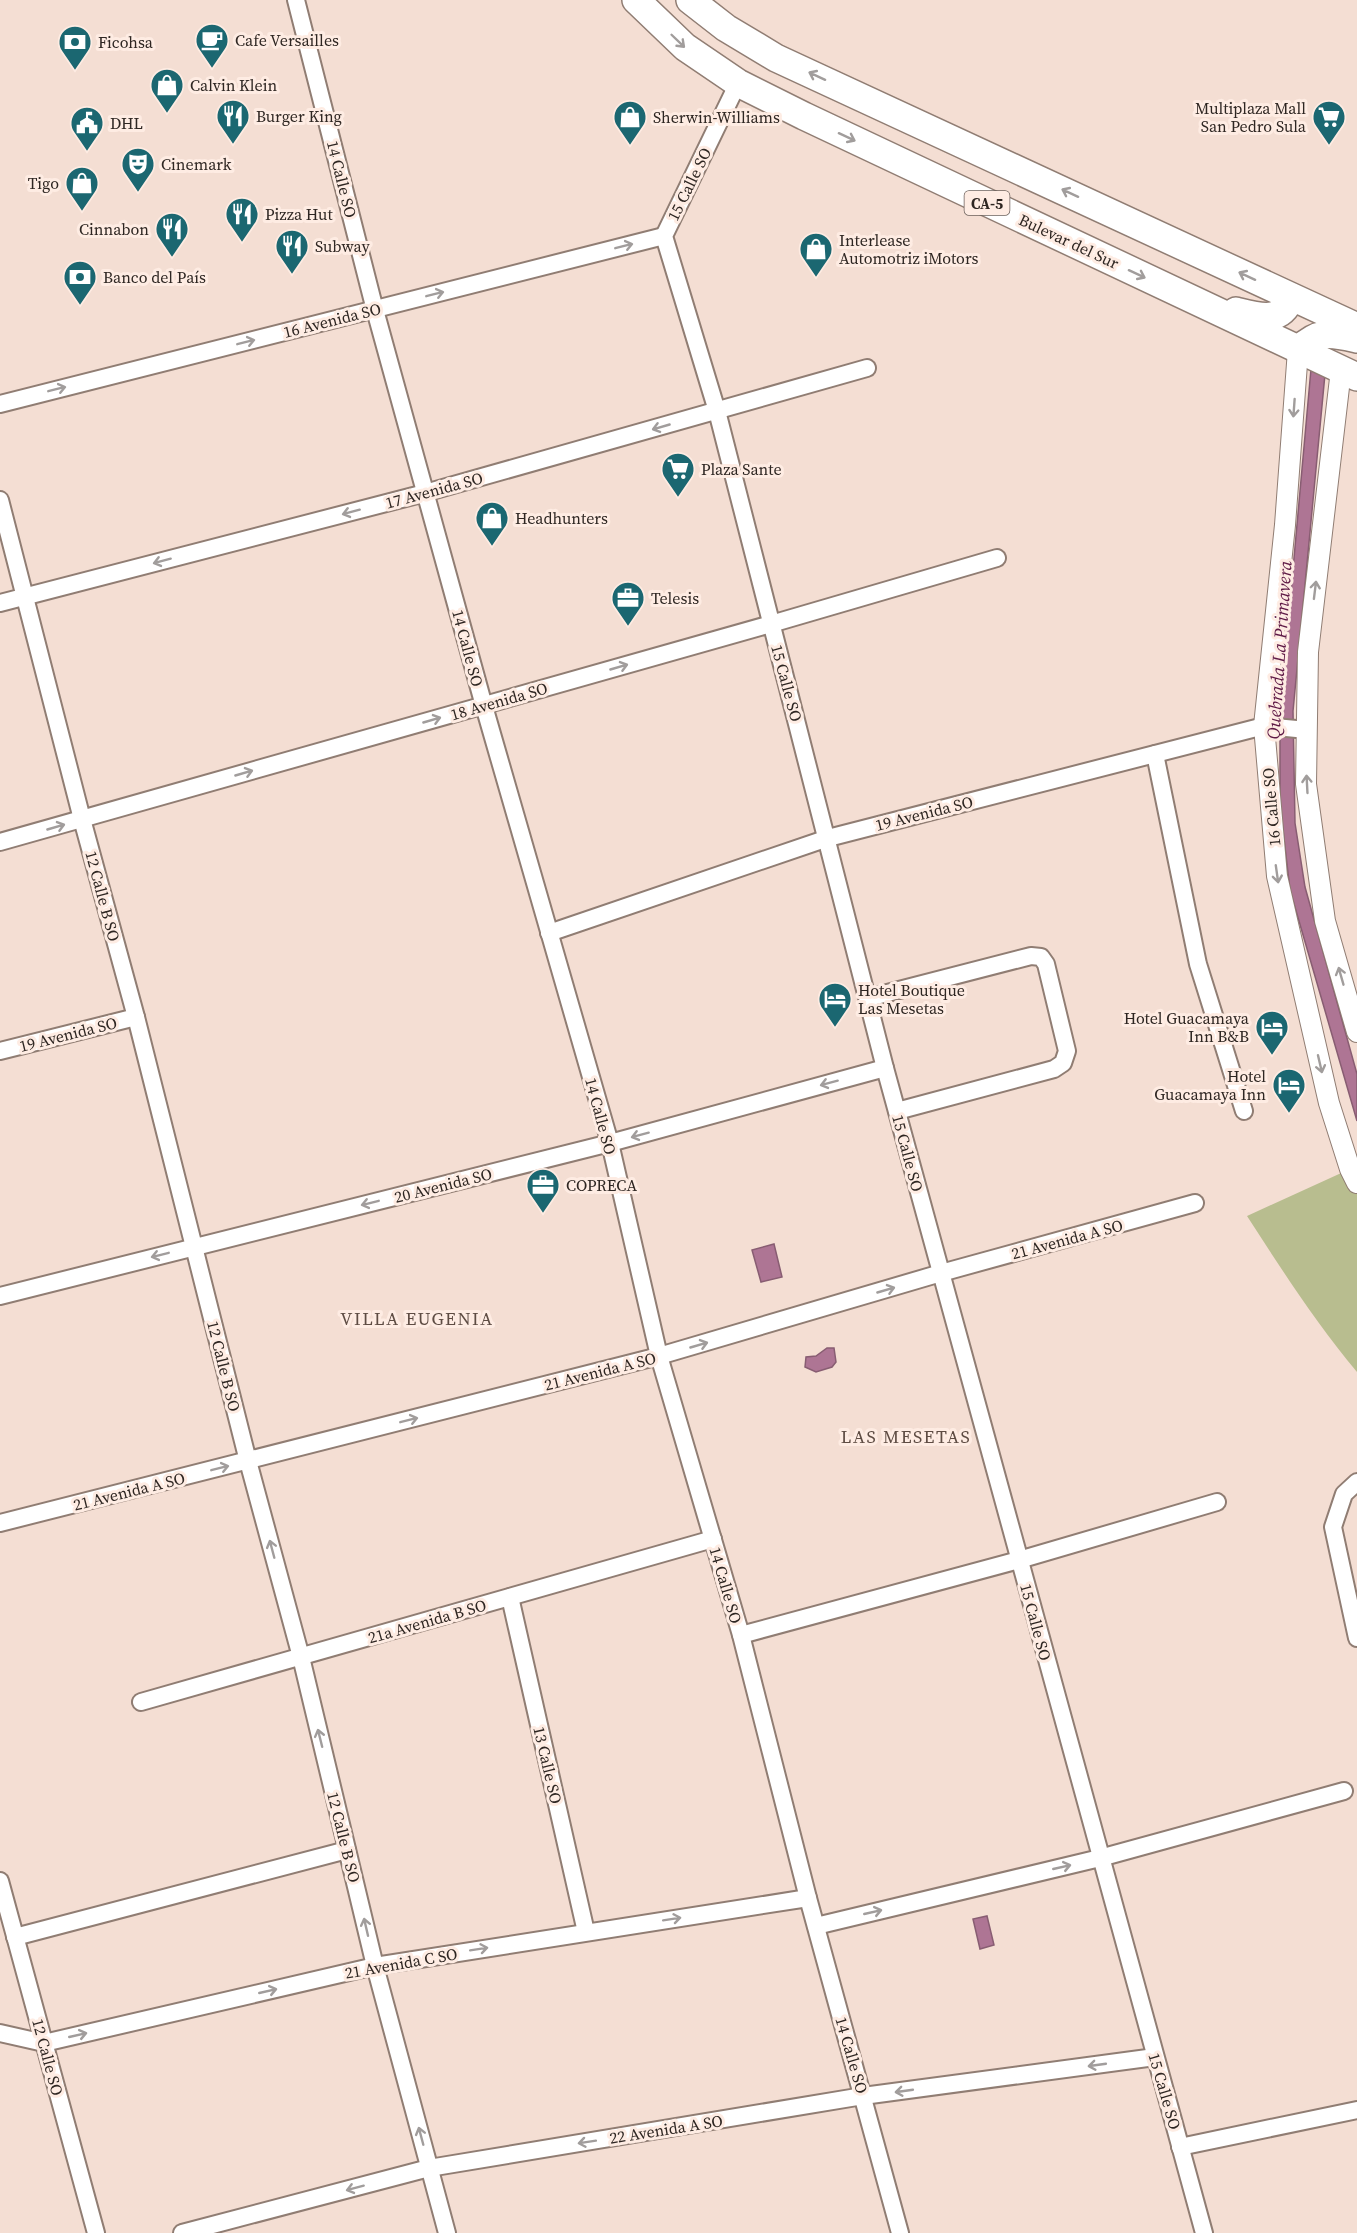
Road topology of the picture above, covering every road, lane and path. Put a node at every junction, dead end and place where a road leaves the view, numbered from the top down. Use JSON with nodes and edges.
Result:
{"nodes":[{"id":1,"x":296,"y":0,"type":"edge"},
{"id":2,"x":636,"y":0,"type":"edge"},
{"id":3,"x":690,"y":0,"type":"edge"},
{"id":4,"x":738,"y":83,"type":"junction"},
{"id":5,"x":664,"y":236,"type":"junction"},
{"id":6,"x":1186,"y":297,"type":"junction"},
{"id":7,"x":1292,"y":297,"type":"junction"},
{"id":8,"x":375,"y":310,"type":"junction"},
{"id":9,"x":1357,"y":327,"type":"edge"},
{"id":10,"x":1357,"y":339,"type":"edge"},
{"id":11,"x":1298,"y":350,"type":"junction"},
{"id":12,"x":867,"y":368,"type":"dead end"},
{"id":13,"x":1349,"y":374,"type":"edge"},
{"id":14,"x":0,"y":404,"type":"edge"},
{"id":15,"x":717,"y":411,"type":"junction"},
{"id":16,"x":425,"y":493,"type":"junction"},
{"id":17,"x":0,"y":500,"type":"edge"},
{"id":18,"x":997,"y":558,"type":"dead end"},
{"id":19,"x":25,"y":596,"type":"junction"},
{"id":20,"x":0,"y":603,"type":"edge"},
{"id":21,"x":771,"y":624,"type":"junction"},
{"id":22,"x":483,"y":706,"type":"junction"},
{"id":23,"x":1267,"y":726,"type":"junction"},
{"id":24,"x":1305,"y":730,"type":"junction"},
{"id":25,"x":1155,"y":754,"type":"junction"},
{"id":26,"x":82,"y":819,"type":"junction"},
{"id":27,"x":828,"y":838,"type":"junction"},
{"id":28,"x":0,"y":842,"type":"edge"},
{"id":29,"x":549,"y":933,"type":"junction"},
{"id":30,"x":868,"y":998,"type":"junction"},
{"id":31,"x":136,"y":1017,"type":"junction"},
{"id":32,"x":1357,"y":1032,"type":"edge"},
{"id":33,"x":0,"y":1051,"type":"edge"},
{"id":34,"x":885,"y":1068,"type":"junction"},
{"id":35,"x":1244,"y":1110,"type":"dead end"},
{"id":36,"x":897,"y":1111,"type":"junction"},
{"id":37,"x":610,"y":1143,"type":"junction"},
{"id":38,"x":1357,"y":1183,"type":"edge"},
{"id":39,"x":1195,"y":1203,"type":"dead end"},
{"id":40,"x":194,"y":1247,"type":"junction"},
{"id":41,"x":941,"y":1273,"type":"junction"},
{"id":42,"x":0,"y":1296,"type":"edge"},
{"id":43,"x":660,"y":1356,"type":"junction"},
{"id":44,"x":248,"y":1461,"type":"junction"},
{"id":45,"x":1357,"y":1482,"type":"edge"},
{"id":46,"x":1217,"y":1502,"type":"dead end"},
{"id":47,"x":0,"y":1523,"type":"edge"},
{"id":48,"x":713,"y":1539,"type":"junction"},
{"id":49,"x":1019,"y":1560,"type":"junction"},
{"id":50,"x":510,"y":1597,"type":"junction"},
{"id":51,"x":741,"y":1635,"type":"junction"},
{"id":52,"x":1357,"y":1638,"type":"edge"},
{"id":53,"x":301,"y":1657,"type":"junction"},
{"id":54,"x":141,"y":1702,"type":"dead end"},
{"id":55,"x":1344,"y":1791,"type":"dead end"},
{"id":56,"x":347,"y":1850,"type":"junction"},
{"id":57,"x":1100,"y":1858,"type":"junction"},
{"id":58,"x":0,"y":1881,"type":"edge"},
{"id":59,"x":808,"y":1898,"type":"junction"},
{"id":60,"x":816,"y":1926,"type":"junction"},
{"id":61,"x":586,"y":1932,"type":"junction"},
{"id":62,"x":15,"y":1937,"type":"junction"},
{"id":63,"x":375,"y":1966,"type":"junction"},
{"id":64,"x":0,"y":2033,"type":"edge"},
{"id":65,"x":44,"y":2043,"type":"junction"},
{"id":66,"x":1155,"y":2057,"type":"junction"},
{"id":67,"x":863,"y":2096,"type":"junction"},
{"id":68,"x":1357,"y":2110,"type":"edge"},
{"id":69,"x":1180,"y":2146,"type":"junction"},
{"id":70,"x":429,"y":2168,"type":"junction"},
{"id":71,"x":96,"y":2233,"type":"edge"},
{"id":72,"x":182,"y":2233,"type":"edge"},
{"id":73,"x":447,"y":2233,"type":"edge"},
{"id":74,"x":900,"y":2233,"type":"edge"},
{"id":75,"x":1204,"y":2233,"type":"edge"}],
"edges":[{"from":1,"to":8,"type":"street","name":"14 Calle SO"},
{"from":2,"to":4,"type":"highway","name":"Bulevar del Sur","number":"CA-5","one_way":true},
{"from":7,"to":3,"type":"highway","number":"CA-5","one_way":true},
{"from":4,"to":5,"type":"street","name":"15 Calle SO"},
{"from":4,"to":6,"type":"highway","name":"Bulevar del Sur","number":"CA-5","one_way":true},
{"from":8,"to":5,"type":"street","name":"16 Avenida SO","one_way":true},
{"from":5,"to":15,"type":"street","name":"15 Calle SO"},
{"from":6,"to":7,"type":"highway"},
{"from":6,"to":11,"type":"highway","name":"Bulevar del Sur","number":"CA-5"},
{"from":7,"to":9,"type":"highway","number":"CA-5"},
{"from":14,"to":8,"type":"street","name":"16 Avenida SO","one_way":true},
{"from":8,"to":16,"type":"street","name":"14 Calle SO"},
{"from":10,"to":11,"type":"highway"},
{"from":11,"to":13,"type":"highway","name":"Bulevar del Sur","number":"CA-5"},
{"from":11,"to":23,"type":"street","name":"16 Calle SO","one_way":true},
{"from":12,"to":15,"type":"street","name":"17 Avenida SO"},
{"from":24,"to":13,"type":"street","one_way":true},
{"from":15,"to":16,"type":"street","name":"17 Avenida SO","one_way":true},
{"from":15,"to":21,"type":"street","name":"15 Calle SO"},
{"from":16,"to":19,"type":"street","name":"17 Avenida SO","one_way":true},
{"from":16,"to":22,"type":"street","name":"14 Calle SO"},
{"from":17,"to":19,"type":"street","name":"12 Calle B SO"},
{"from":18,"to":21,"type":"street","name":"18 Avenida SO"},
{"from":19,"to":20,"type":"street","name":"17 Avenida SO"},
{"from":19,"to":26,"type":"street","name":"12 Calle B SO"},
{"from":22,"to":21,"type":"street","name":"18 Avenida SO","one_way":true},
{"from":21,"to":27,"type":"street","name":"15 Calle SO"},
{"from":26,"to":22,"type":"street","name":"18 Avenida SO","one_way":true},
{"from":22,"to":29,"type":"street","name":"14 Calle SO"},
{"from":23,"to":24,"type":"street","name":"19 Avenida SO"},
{"from":23,"to":25,"type":"street","name":"19 Avenida SO"},
{"from":23,"to":38,"type":"street","name":"16 Calle SO","one_way":true},
{"from":32,"to":24,"type":"street","one_way":true},
{"from":25,"to":27,"type":"street","name":"19 Avenida SO"},
{"from":25,"to":35,"type":"street"},
{"from":28,"to":26,"type":"street","name":"18 Avenida SO","one_way":true},
{"from":26,"to":31,"type":"street","name":"12 Calle B SO"},
{"from":27,"to":29,"type":"street","name":"19 Avenida SO"},
{"from":27,"to":30,"type":"street","name":"15 Calle SO"},
{"from":29,"to":37,"type":"street","name":"14 Calle SO"},
{"from":30,"to":34,"type":"street","name":"15 Calle SO"},
{"from":30,"to":36,"type":"street"},
{"from":31,"to":33,"type":"street","name":"19 Avenida SO"},
{"from":31,"to":40,"type":"street","name":"12 Calle B SO"},
{"from":34,"to":36,"type":"street","name":"15 Calle SO"},
{"from":34,"to":37,"type":"street","name":"20 Avenida SO","one_way":true},
{"from":36,"to":41,"type":"street","name":"15 Calle SO"},
{"from":37,"to":40,"type":"street","name":"20 Avenida SO","one_way":true},
{"from":37,"to":43,"type":"street","name":"14 Calle SO"},
{"from":39,"to":41,"type":"street","name":"21 Avenida A SO"},
{"from":40,"to":42,"type":"street","name":"20 Avenida SO","one_way":true},
{"from":40,"to":44,"type":"street","name":"12 Calle B SO"},
{"from":43,"to":41,"type":"street","name":"21 Avenida A SO","one_way":true},
{"from":41,"to":49,"type":"street","name":"15 Calle SO"},
{"from":44,"to":43,"type":"street","name":"21 Avenida A SO","one_way":true},
{"from":43,"to":48,"type":"street","name":"14 Calle SO"},
{"from":47,"to":44,"type":"street","name":"21 Avenida A SO","one_way":true},
{"from":53,"to":44,"type":"street","name":"12 Calle B SO","one_way":true},
{"from":45,"to":52,"type":"street"},
{"from":46,"to":49,"type":"street"},
{"from":48,"to":50,"type":"street","name":"21a Avenida B SO"},
{"from":48,"to":51,"type":"street","name":"14 Calle SO"},
{"from":49,"to":51,"type":"street"},
{"from":49,"to":57,"type":"street","name":"15 Calle SO"},
{"from":50,"to":53,"type":"street","name":"21a Avenida B SO"},
{"from":50,"to":61,"type":"street","name":"13 Calle SO"},
{"from":51,"to":59,"type":"street","name":"14 Calle SO"},
{"from":53,"to":54,"type":"street","name":"21a Avenida B SO"},
{"from":56,"to":53,"type":"street","name":"12 Calle B SO","one_way":true},
{"from":55,"to":57,"type":"street"},
{"from":56,"to":62,"type":"street"},
{"from":63,"to":56,"type":"street","name":"12 Calle B SO","one_way":true},
{"from":60,"to":57,"type":"street","one_way":true},
{"from":57,"to":66,"type":"street","name":"15 Calle SO"},
{"from":58,"to":62,"type":"street","name":"12 Calle SO"},
{"from":59,"to":60,"type":"street","name":"14 Calle SO"},
{"from":61,"to":59,"type":"street","name":"21 Avenida C SO","one_way":true},
{"from":60,"to":67,"type":"street","name":"14 Calle SO"},
{"from":63,"to":61,"type":"street","name":"21 Avenida C SO","one_way":true},
{"from":62,"to":65,"type":"street","name":"12 Calle SO"},
{"from":65,"to":63,"type":"street","name":"21 Avenida C SO","one_way":true},
{"from":70,"to":63,"type":"street","name":"12 Calle B SO","one_way":true},
{"from":64,"to":65,"type":"street","name":"21 Avenida C SO"},
{"from":65,"to":71,"type":"street","name":"12 Calle SO"},
{"from":66,"to":67,"type":"street","name":"22 Avenida A SO","one_way":true},
{"from":66,"to":69,"type":"street","name":"15 Calle SO"},
{"from":67,"to":70,"type":"street","name":"22 Avenida A SO","one_way":true},
{"from":67,"to":74,"type":"street","name":"14 Calle SO"},
{"from":68,"to":69,"type":"street"},
{"from":69,"to":75,"type":"street","name":"15 Calle SO"},
{"from":70,"to":72,"type":"street","name":"22 Avenida A SO","one_way":true},
{"from":70,"to":73,"type":"street","name":"12 Calle B SO"}]}
